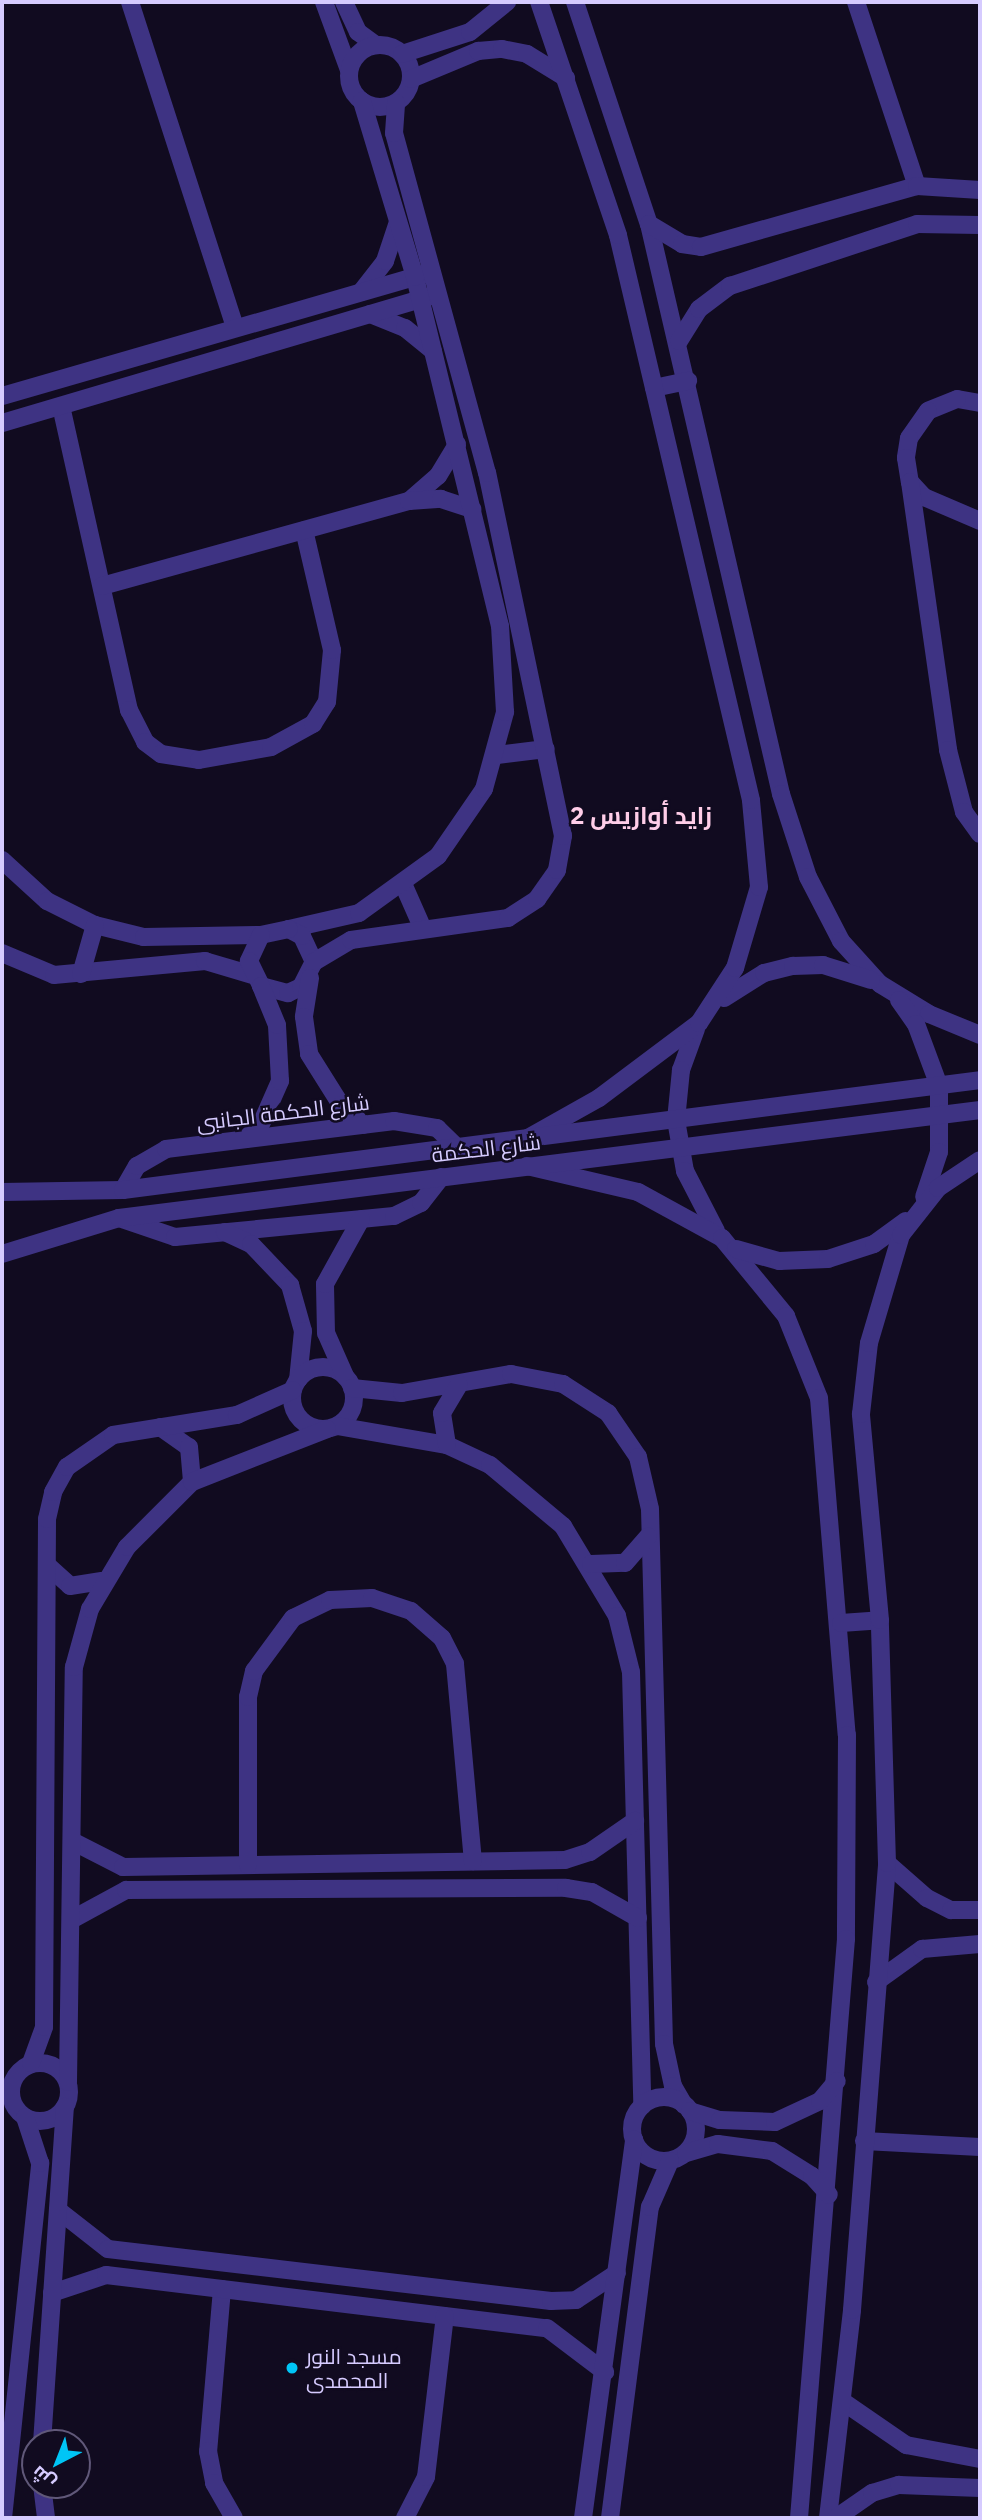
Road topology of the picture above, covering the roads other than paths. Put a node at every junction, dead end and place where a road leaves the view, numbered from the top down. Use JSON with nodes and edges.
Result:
{"nodes":[{"id":1,"x":130,"y":2,"type":"edge"},
{"id":2,"x":324,"y":2,"type":"edge"},
{"id":3,"x":344,"y":2,"type":"edge"},
{"id":4,"x":507,"y":2,"type":"edge"},
{"id":5,"x":538,"y":2,"type":"edge"},
{"id":6,"x":575,"y":2,"type":"edge"},
{"id":7,"x":856,"y":2,"type":"edge"},
{"id":8,"x":376,"y":45,"type":"junction"},
{"id":9,"x":402,"y":54,"type":"junction"},
{"id":10,"x":349,"y":70,"type":"junction"},
{"id":11,"x":411,"y":79,"type":"junction"},
{"id":12,"x":568,"y":80,"type":"junction"},
{"id":13,"x":362,"y":101,"type":"junction"},
{"id":14,"x":396,"y":103,"type":"junction"},
{"id":15,"x":917,"y":186,"type":"junction"},
{"id":16,"x":980,"y":191,"type":"edge"},
{"id":17,"x":398,"y":222,"type":"junction"},
{"id":18,"x":649,"y":224,"type":"junction"},
{"id":19,"x":980,"y":225,"type":"edge"},
{"id":20,"x":434,"y":271,"type":"junction"},
{"id":21,"x":415,"y":277,"type":"junction"},
{"id":22,"x":360,"y":292,"type":"junction"},
{"id":23,"x":440,"y":294,"type":"junction"},
{"id":24,"x":420,"y":300,"type":"junction"},
{"id":25,"x":370,"y":314,"type":"junction"},
{"id":26,"x":235,"y":328,"type":"junction"},
{"id":27,"x":679,"y":341,"type":"junction"},
{"id":28,"x":433,"y":352,"type":"junction"},
{"id":29,"x":136,"y":356,"type":"junction"},
{"id":30,"x":144,"y":381,"type":"junction"},
{"id":31,"x":688,"y":381,"type":"junction"},
{"id":32,"x":654,"y":388,"type":"junction"},
{"id":33,"x":2,"y":396,"type":"edge"},
{"id":34,"x":980,"y":403,"type":"edge"},
{"id":35,"x":61,"y":406,"type":"junction"},
{"id":36,"x":2,"y":423,"type":"edge"},
{"id":37,"x":457,"y":444,"type":"junction"},
{"id":38,"x":487,"y":473,"type":"junction"},
{"id":39,"x":465,"y":478,"type":"junction"},
{"id":40,"x":910,"y":482,"type":"junction"},
{"id":41,"x":409,"y":501,"type":"junction"},
{"id":42,"x":472,"y":509,"type":"junction"},
{"id":43,"x":980,"y":521,"type":"edge"},
{"id":44,"x":304,"y":530,"type":"junction"},
{"id":45,"x":102,"y":586,"type":"junction"},
{"id":46,"x":546,"y":750,"type":"junction"},
{"id":47,"x":497,"y":755,"type":"junction"},
{"id":48,"x":781,"y":794,"type":"junction"},
{"id":49,"x":751,"y":800,"type":"junction"},
{"id":50,"x":980,"y":834,"type":"edge"},
{"id":51,"x":3,"y":865,"type":"edge"},
{"id":52,"x":404,"y":886,"type":"junction"},
{"id":53,"x":95,"y":925,"type":"junction"},
{"id":54,"x":289,"y":929,"type":"junction"},
{"id":55,"x":423,"y":929,"type":"junction"},
{"id":56,"x":261,"y":935,"type":"junction"},
{"id":57,"x":2,"y":953,"type":"edge"},
{"id":58,"x":312,"y":969,"type":"junction"},
{"id":59,"x":81,"y":974,"type":"junction"},
{"id":60,"x":256,"y":980,"type":"junction"},
{"id":61,"x":880,"y":984,"type":"junction"},
{"id":62,"x":897,"y":998,"type":"junction"},
{"id":63,"x":714,"y":1006,"type":"junction"},
{"id":64,"x":699,"y":1023,"type":"junction"},
{"id":65,"x":980,"y":1035,"type":"edge"},
{"id":66,"x":980,"y":1080,"type":"edge"},
{"id":67,"x":939,"y":1086,"type":"junction"},
{"id":68,"x":980,"y":1110,"type":"edge"},
{"id":69,"x":942,"y":1115,"type":"junction"},
{"id":70,"x":676,"y":1120,"type":"junction"},
{"id":71,"x":363,"y":1125,"type":"junction"},
{"id":72,"x":246,"y":1139,"type":"junction"},
{"id":73,"x":526,"y":1139,"type":"junction"},
{"id":74,"x":679,"y":1146,"type":"junction"},
{"id":75,"x":458,"y":1148,"type":"junction"},
{"id":76,"x":980,"y":1160,"type":"edge"},
{"id":77,"x":527,"y":1166,"type":"junction"},
{"id":78,"x":441,"y":1177,"type":"junction"},
{"id":79,"x":123,"y":1190,"type":"junction"},
{"id":80,"x":2,"y":1192,"type":"edge"},
{"id":81,"x":917,"y":1211,"type":"junction"},
{"id":82,"x":119,"y":1218,"type":"junction"},
{"id":83,"x":361,"y":1219,"type":"junction"},
{"id":84,"x":225,"y":1232,"type":"junction"},
{"id":85,"x":727,"y":1243,"type":"junction"},
{"id":86,"x":2,"y":1254,"type":"edge"},
{"id":87,"x":350,"y":1383,"type":"junction"},
{"id":88,"x":296,"y":1385,"type":"junction"},
{"id":89,"x":459,"y":1385,"type":"junction"},
{"id":90,"x":160,"y":1427,"type":"junction"},
{"id":91,"x":332,"y":1428,"type":"junction"},
{"id":92,"x":447,"y":1445,"type":"junction"},
{"id":93,"x":192,"y":1482,"type":"junction"},
{"id":94,"x":648,"y":1538,"type":"junction"},
{"id":95,"x":591,"y":1564,"type":"junction"},
{"id":96,"x":47,"y":1565,"type":"junction"},
{"id":97,"x":102,"y":1581,"type":"junction"},
{"id":98,"x":880,"y":1620,"type":"junction"},
{"id":99,"x":841,"y":1623,"type":"junction"},
{"id":100,"x":635,"y":1821,"type":"junction"},
{"id":101,"x":72,"y":1841,"type":"junction"},
{"id":102,"x":535,"y":1860,"type":"junction"},
{"id":103,"x":473,"y":1861,"type":"junction"},
{"id":104,"x":365,"y":1863,"type":"junction"},
{"id":105,"x":887,"y":1863,"type":"junction"},
{"id":106,"x":248,"y":1865,"type":"junction"},
{"id":107,"x":536,"y":1888,"type":"junction"},
{"id":108,"x":366,"y":1889,"type":"junction"},
{"id":109,"x":980,"y":1910,"type":"edge"},
{"id":110,"x":638,"y":1919,"type":"junction"},
{"id":111,"x":71,"y":1920,"type":"junction"},
{"id":112,"x":980,"y":1944,"type":"edge"},
{"id":113,"x":876,"y":1982,"type":"junction"},
{"id":114,"x":27,"y":2065,"type":"junction"},
{"id":115,"x":2,"y":2072,"type":"edge"},
{"id":116,"x":837,"y":2081,"type":"junction"},
{"id":117,"x":68,"y":2082,"type":"junction"},
{"id":118,"x":642,"y":2106,"type":"junction"},
{"id":119,"x":2,"y":2107,"type":"edge"},
{"id":120,"x":65,"y":2107,"type":"junction"},
{"id":121,"x":687,"y":2108,"type":"junction"},
{"id":122,"x":22,"y":2115,"type":"junction"},
{"id":123,"x":634,"y":2140,"type":"junction"},
{"id":124,"x":864,"y":2141,"type":"junction"},
{"id":125,"x":980,"y":2147,"type":"edge"},
{"id":126,"x":678,"y":2157,"type":"junction"},
{"id":127,"x":829,"y":2195,"type":"junction"},
{"id":128,"x":58,"y":2210,"type":"junction"},
{"id":129,"x":617,"y":2273,"type":"junction"},
{"id":130,"x":824,"y":2275,"type":"junction"},
{"id":131,"x":854,"y":2277,"type":"junction"},
{"id":132,"x":355,"y":2278,"type":"junction"},
{"id":133,"x":222,"y":2289,"type":"junction"},
{"id":134,"x":52,"y":2293,"type":"junction"},
{"id":135,"x":353,"y":2305,"type":"junction"},
{"id":136,"x":445,"y":2316,"type":"junction"},
{"id":137,"x":605,"y":2372,"type":"junction"},
{"id":138,"x":842,"y":2401,"type":"junction"},
{"id":139,"x":43,"y":2429,"type":"edge"},
{"id":140,"x":980,"y":2459,"type":"edge"},
{"id":141,"x":980,"y":2487,"type":"edge"},
{"id":142,"x":44,"y":2499,"type":"edge"},
{"id":143,"x":3,"y":2518,"type":"edge"},
{"id":144,"x":46,"y":2518,"type":"edge"},
{"id":145,"x":234,"y":2518,"type":"edge"},
{"id":146,"x":405,"y":2518,"type":"edge"},
{"id":147,"x":583,"y":2518,"type":"edge"},
{"id":148,"x":610,"y":2518,"type":"edge"},
{"id":149,"x":799,"y":2518,"type":"edge"},
{"id":150,"x":828,"y":2518,"type":"edge"},
{"id":151,"x":836,"y":2518,"type":"edge"}],
"edges":[{"from":1,"to":26,"type":"street"},
{"from":2,"to":10,"type":"street"},
{"from":3,"to":8,"type":"street"},
{"from":4,"to":9,"type":"street"},
{"from":5,"to":12,"type":"street"},
{"from":6,"to":18,"type":"street"},
{"from":7,"to":15,"type":"street"},
{"from":8,"to":9,"type":"street"},
{"from":8,"to":10,"type":"street"},
{"from":9,"to":11,"type":"street"},
{"from":10,"to":13,"type":"street"},
{"from":11,"to":12,"type":"street"},
{"from":11,"to":14,"type":"street"},
{"from":12,"to":32,"type":"street"},
{"from":13,"to":14,"type":"street"},
{"from":13,"to":17,"type":"street"},
{"from":14,"to":20,"type":"street"},
{"from":15,"to":16,"type":"street"},
{"from":15,"to":18,"type":"street"},
{"from":17,"to":21,"type":"street"},
{"from":17,"to":22,"type":"street"},
{"from":18,"to":27,"type":"street"},
{"from":19,"to":27,"type":"street"},
{"from":20,"to":21,"type":"street"},
{"from":20,"to":23,"type":"street"},
{"from":21,"to":22,"type":"street"},
{"from":21,"to":24,"type":"street"},
{"from":22,"to":26,"type":"street"},
{"from":23,"to":24,"type":"street"},
{"from":23,"to":38,"type":"street"},
{"from":24,"to":25,"type":"street"},
{"from":24,"to":28,"type":"street"},
{"from":25,"to":28,"type":"street"},
{"from":25,"to":30,"type":"street"},
{"from":26,"to":29,"type":"street"},
{"from":27,"to":31,"type":"street"},
{"from":28,"to":37,"type":"street"},
{"from":29,"to":30,"type":"street"},
{"from":29,"to":33,"type":"street"},
{"from":30,"to":35,"type":"street"},
{"from":31,"to":32,"type":"street"},
{"from":31,"to":48,"type":"street"},
{"from":32,"to":49,"type":"street"},
{"from":34,"to":40,"type":"street"},
{"from":35,"to":36,"type":"street"},
{"from":35,"to":45,"type":"street"},
{"from":37,"to":39,"type":"street"},
{"from":37,"to":41,"type":"street"},
{"from":38,"to":39,"type":"street"},
{"from":38,"to":46,"type":"street"},
{"from":39,"to":42,"type":"street"},
{"from":40,"to":43,"type":"street"},
{"from":40,"to":50,"type":"street"},
{"from":41,"to":42,"type":"street"},
{"from":41,"to":44,"type":"street"},
{"from":42,"to":47,"type":"street"},
{"from":44,"to":45,"type":"street"},
{"from":44,"to":45,"type":"street"},
{"from":46,"to":47,"type":"street"},
{"from":46,"to":55,"type":"street"},
{"from":47,"to":52,"type":"street"},
{"from":48,"to":49,"type":"street"},
{"from":48,"to":61,"type":"street"},
{"from":49,"to":63,"type":"street"},
{"from":51,"to":53,"type":"street"},
{"from":52,"to":54,"type":"street"},
{"from":52,"to":55,"type":"street"},
{"from":53,"to":56,"type":"street"},
{"from":53,"to":59,"type":"street"},
{"from":54,"to":56,"type":"street"},
{"from":54,"to":58,"type":"street"},
{"from":55,"to":58,"type":"street"},
{"from":56,"to":60,"type":"street"},
{"from":57,"to":59,"type":"street"},
{"from":58,"to":60,"type":"street"},
{"from":58,"to":71,"type":"street"},
{"from":59,"to":60,"type":"street"},
{"from":60,"to":72,"type":"street"},
{"from":61,"to":62,"type":"street"},
{"from":61,"to":63,"type":"street"},
{"from":62,"to":65,"type":"street"},
{"from":62,"to":67,"type":"street"},
{"from":63,"to":64,"type":"street"},
{"from":64,"to":70,"type":"street"},
{"from":64,"to":73,"type":"street"},
{"from":66,"to":67,"type":"street","name":"شارع الحكمة"},
{"from":67,"to":69,"type":"street"},
{"from":67,"to":70,"type":"street","name":"شارع الحكمة"},
{"from":68,"to":69,"type":"street","name":"شارع الحكمة"},
{"from":69,"to":74,"type":"street","name":"شارع الحكمة"},
{"from":69,"to":81,"type":"street"},
{"from":70,"to":73,"type":"street","name":"شارع الحكمة"},
{"from":70,"to":74,"type":"street"},
{"from":71,"to":72,"type":"street","name":"شارع الحكمة الجانبى"},
{"from":71,"to":75,"type":"street","name":"شارع الحكمة الجانبى"},
{"from":72,"to":79,"type":"street","name":"شارع الحكمة الجانبى"},
{"from":73,"to":75,"type":"street","name":"شارع الحكمة"},
{"from":74,"to":77,"type":"street","name":"شارع الحكمة"},
{"from":74,"to":85,"type":"street"},
{"from":75,"to":79,"type":"street","name":"شارع الحكمة"},
{"from":76,"to":81,"type":"street"},
{"from":77,"to":78,"type":"street","name":"شارع الحكمة"},
{"from":77,"to":85,"type":"street"},
{"from":78,"to":82,"type":"street","name":"شارع الحكمة"},
{"from":78,"to":83,"type":"street"},
{"from":79,"to":80,"type":"street","name":"شارع الحكمة"},
{"from":81,"to":85,"type":"street"},
{"from":81,"to":98,"type":"street"},
{"from":82,"to":84,"type":"street"},
{"from":82,"to":86,"type":"street","name":"شارع الحكمة"},
{"from":83,"to":84,"type":"street"},
{"from":83,"to":87,"type":"street"},
{"from":84,"to":88,"type":"street"},
{"from":85,"to":99,"type":"street"},
{"from":87,"to":88,"type":"street"},
{"from":87,"to":89,"type":"street"},
{"from":87,"to":91,"type":"street"},
{"from":88,"to":90,"type":"street"},
{"from":88,"to":91,"type":"street"},
{"from":89,"to":92,"type":"street"},
{"from":89,"to":94,"type":"street"},
{"from":90,"to":93,"type":"street"},
{"from":90,"to":96,"type":"street"},
{"from":91,"to":92,"type":"street"},
{"from":91,"to":93,"type":"street"},
{"from":92,"to":95,"type":"street"},
{"from":93,"to":97,"type":"street"},
{"from":94,"to":95,"type":"street"},
{"from":94,"to":121,"type":"street"},
{"from":95,"to":100,"type":"street"},
{"from":96,"to":97,"type":"street"},
{"from":96,"to":114,"type":"street"},
{"from":97,"to":101,"type":"street"},
{"from":98,"to":99,"type":"street"},
{"from":98,"to":105,"type":"street"},
{"from":99,"to":116,"type":"street"},
{"from":100,"to":102,"type":"street"},
{"from":100,"to":110,"type":"street"},
{"from":101,"to":106,"type":"street"},
{"from":101,"to":111,"type":"street"},
{"from":102,"to":103,"type":"street"},
{"from":102,"to":107,"type":"street"},
{"from":103,"to":104,"type":"street"},
{"from":103,"to":106,"type":"street"},
{"from":104,"to":106,"type":"street"},
{"from":104,"to":108,"type":"street"},
{"from":105,"to":109,"type":"street"},
{"from":105,"to":113,"type":"street"},
{"from":107,"to":108,"type":"street"},
{"from":107,"to":110,"type":"street"},
{"from":108,"to":111,"type":"street"},
{"from":110,"to":118,"type":"street"},
{"from":111,"to":117,"type":"street"},
{"from":112,"to":113,"type":"street"},
{"from":113,"to":124,"type":"street"},
{"from":114,"to":115,"type":"street"},
{"from":114,"to":117,"type":"street"},
{"from":114,"to":122,"type":"street"},
{"from":116,"to":121,"type":"street"},
{"from":116,"to":127,"type":"street"},
{"from":117,"to":120,"type":"street"},
{"from":118,"to":121,"type":"street"},
{"from":118,"to":123,"type":"street"},
{"from":119,"to":122,"type":"street"},
{"from":120,"to":122,"type":"street"},
{"from":120,"to":128,"type":"street"},
{"from":121,"to":126,"type":"street"},
{"from":122,"to":143,"type":"street"},
{"from":123,"to":126,"type":"street"},
{"from":123,"to":129,"type":"street"},
{"from":124,"to":125,"type":"street"},
{"from":124,"to":131,"type":"street"},
{"from":126,"to":127,"type":"street"},
{"from":126,"to":148,"type":"street"},
{"from":127,"to":130,"type":"street"},
{"from":128,"to":132,"type":"street"},
{"from":128,"to":134,"type":"street"},
{"from":129,"to":132,"type":"street"},
{"from":129,"to":137,"type":"street"},
{"from":130,"to":131,"type":"street"},
{"from":130,"to":149,"type":"street"},
{"from":131,"to":138,"type":"street"},
{"from":132,"to":135,"type":"street"},
{"from":133,"to":134,"type":"street"},
{"from":133,"to":135,"type":"street"},
{"from":133,"to":145,"type":"street"},
{"from":134,"to":139,"type":"street"},
{"from":135,"to":136,"type":"street"},
{"from":136,"to":137,"type":"street"},
{"from":136,"to":146,"type":"street"},
{"from":137,"to":147,"type":"street"},
{"from":138,"to":140,"type":"street"},
{"from":138,"to":150,"type":"street"},
{"from":141,"to":151,"type":"street"},
{"from":142,"to":144,"type":"street"}]}
